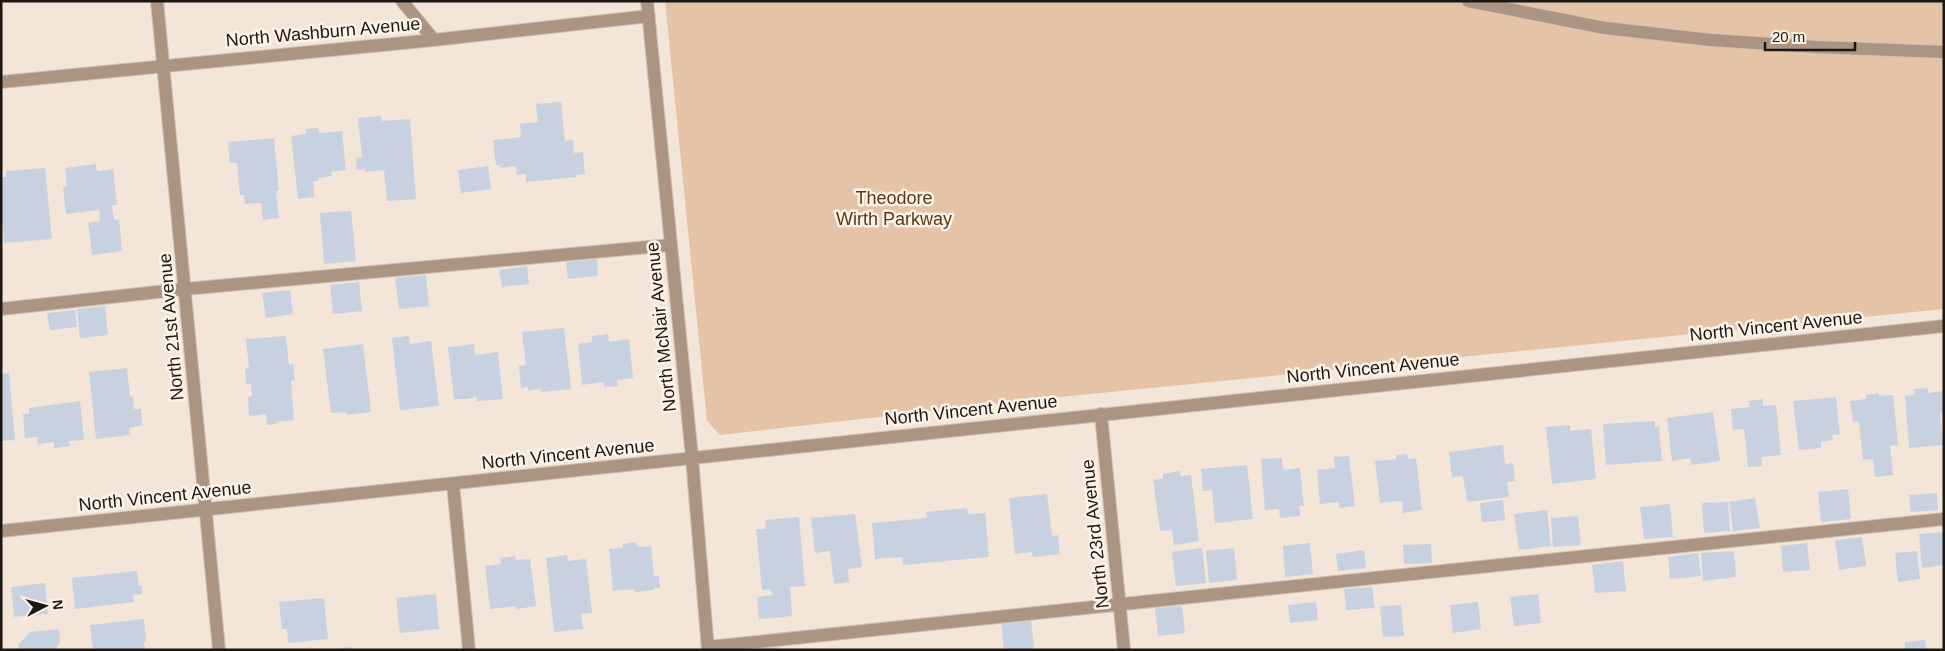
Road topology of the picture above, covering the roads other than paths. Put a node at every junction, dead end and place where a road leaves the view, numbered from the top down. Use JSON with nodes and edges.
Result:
{"nodes":[{"id":1,"x":158,"y":1,"type":"edge"},
{"id":2,"x":402,"y":1,"type":"edge"},
{"id":3,"x":647,"y":1,"type":"edge"},
{"id":4,"x":1468,"y":1,"type":"edge"},
{"id":5,"x":649,"y":16,"type":"junction"},
{"id":6,"x":434,"y":40,"type":"junction"},
{"id":7,"x":1944,"y":52,"type":"edge"},
{"id":8,"x":163,"y":65,"type":"junction"},
{"id":9,"x":1,"y":82,"type":"edge"},
{"id":10,"x":671,"y":245,"type":"junction"},
{"id":11,"x":185,"y":289,"type":"junction"},
{"id":12,"x":1,"y":309,"type":"edge"},
{"id":13,"x":1944,"y":326,"type":"edge"},
{"id":14,"x":1101,"y":414,"type":"junction"},
{"id":15,"x":692,"y":458,"type":"junction"},
{"id":16,"x":453,"y":484,"type":"junction"},
{"id":17,"x":206,"y":510,"type":"junction"},
{"id":18,"x":1944,"y":519,"type":"edge"},
{"id":19,"x":1,"y":531,"type":"edge"},
{"id":20,"x":1119,"y":604,"type":"junction"},
{"id":21,"x":708,"y":648,"type":"edge"},
{"id":22,"x":219,"y":650,"type":"edge"},
{"id":23,"x":469,"y":650,"type":"edge"},
{"id":24,"x":1124,"y":650,"type":"edge"}],
"edges":[{"from":1,"to":8,"type":"street","name":"North 21st Avenue"},
{"from":2,"to":6,"type":"street"},
{"from":3,"to":5,"type":"street","name":"North McNair Avenue"},
{"from":4,"to":7,"type":"street"},
{"from":5,"to":6,"type":"street","name":"North Washburn Avenue"},
{"from":5,"to":10,"type":"street","name":"North McNair Avenue"},
{"from":6,"to":8,"type":"street","name":"North Washburn Avenue"},
{"from":8,"to":9,"type":"street","name":"North Washburn Avenue"},
{"from":8,"to":11,"type":"street","name":"North 21st Avenue"},
{"from":10,"to":11,"type":"street"},
{"from":10,"to":15,"type":"street","name":"North McNair Avenue"},
{"from":11,"to":12,"type":"street"},
{"from":11,"to":17,"type":"street","name":"North 21st Avenue"},
{"from":13,"to":14,"type":"street","name":"North Vincent Avenue"},
{"from":14,"to":15,"type":"street","name":"North Vincent Avenue"},
{"from":14,"to":20,"type":"street","name":"North 23rd Avenue"},
{"from":15,"to":16,"type":"street","name":"North Vincent Avenue"},
{"from":15,"to":21,"type":"street","name":"North McNair Avenue"},
{"from":16,"to":17,"type":"street","name":"North Vincent Avenue"},
{"from":16,"to":23,"type":"street"},
{"from":17,"to":19,"type":"street","name":"North Vincent Avenue"},
{"from":17,"to":22,"type":"street","name":"North 21st Avenue"},
{"from":18,"to":20,"type":"street"},
{"from":20,"to":21,"type":"street"},
{"from":20,"to":24,"type":"street","name":"North 23rd Avenue"}]}
